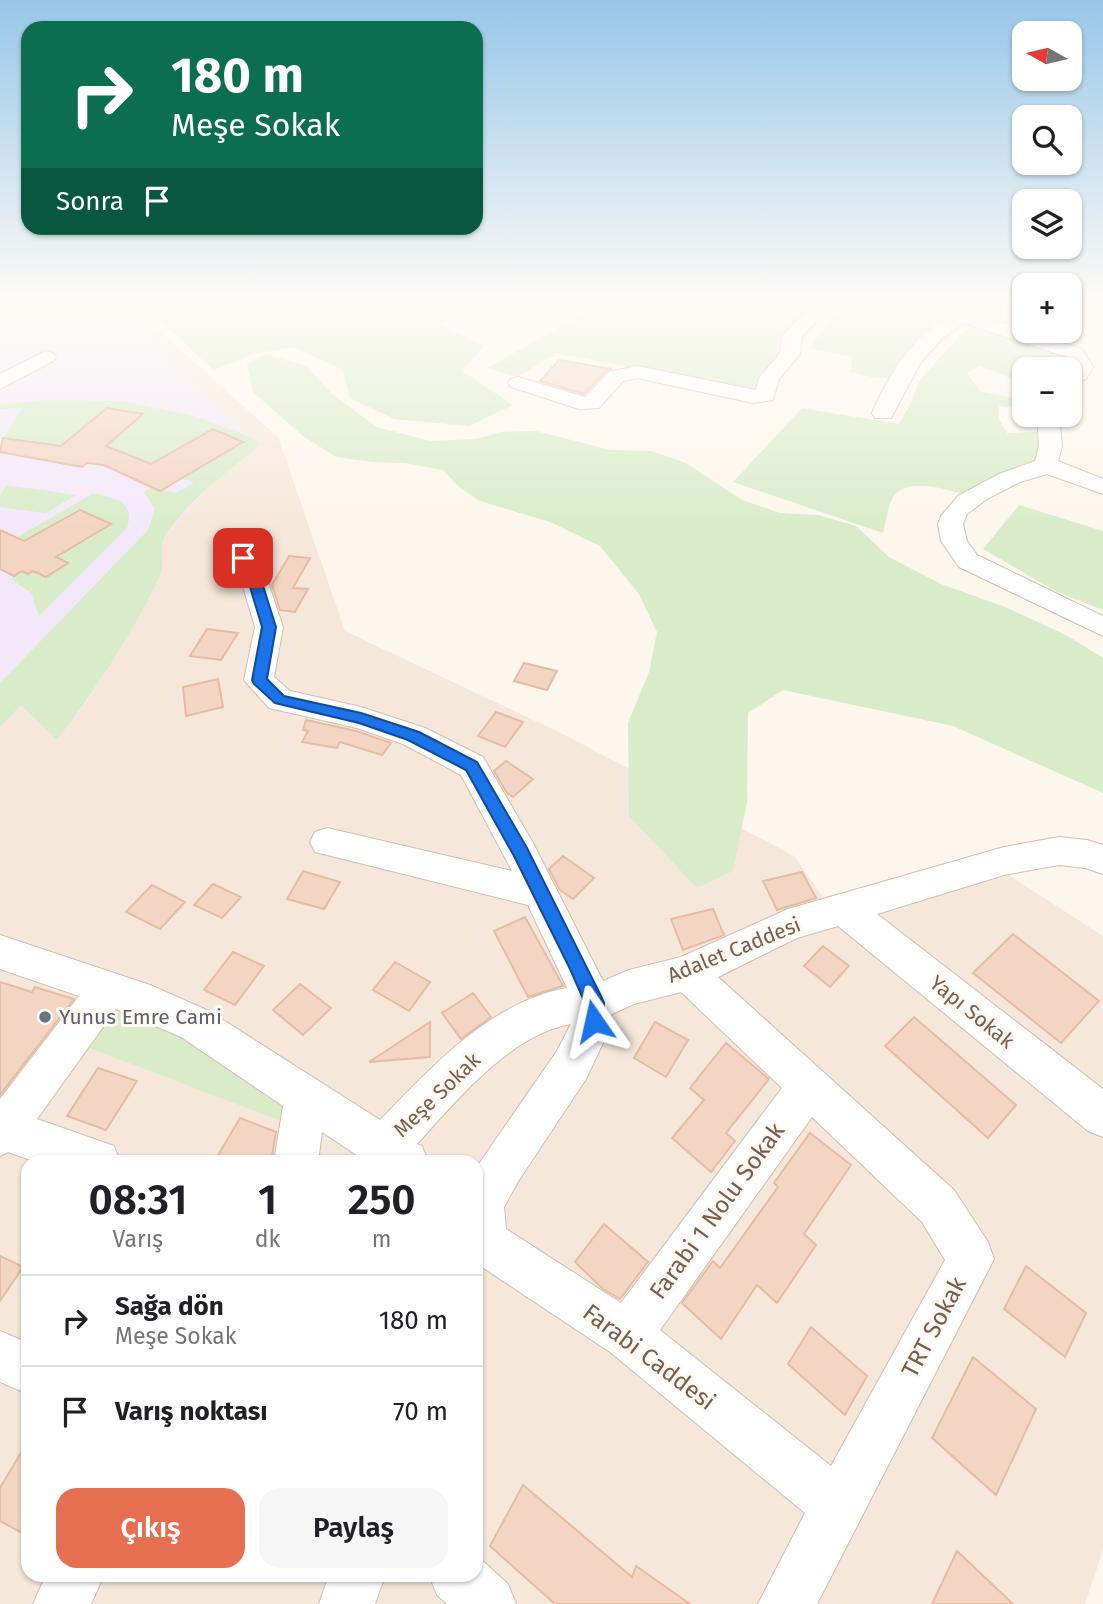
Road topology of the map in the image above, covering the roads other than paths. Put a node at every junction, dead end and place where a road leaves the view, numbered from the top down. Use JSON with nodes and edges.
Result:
{"nodes":[{"id":1,"x":614,"y":378,"type":"edge"},
{"id":2,"x":664,"y":378,"type":"edge"},
{"id":3,"x":769,"y":378,"type":"edge"},
{"id":4,"x":899,"y":378,"type":"edge"},
{"id":5,"x":1082,"y":382,"type":"edge"},
{"id":6,"x":518,"y":383,"type":"dead end"},
{"id":7,"x":1095,"y":385,"type":"dead end"},
{"id":8,"x":883,"y":413,"type":"dead end"},
{"id":9,"x":1049,"y":427,"type":"edge"},
{"id":10,"x":1046,"y":464,"type":"junction"},
{"id":11,"x":1103,"y":467,"type":"edge"},
{"id":12,"x":1103,"y":487,"type":"edge"},
{"id":13,"x":234,"y":546,"type":"dead end"},
{"id":14,"x":1103,"y":627,"type":"edge"},
{"id":15,"x":327,"y":842,"type":"dead end"},
{"id":16,"x":1103,"y":860,"type":"edge"},
{"id":17,"x":541,"y":894,"type":"junction"},
{"id":18,"x":842,"y":908,"type":"junction"},
{"id":19,"x":0,"y":952,"type":"edge"},
{"id":20,"x":687,"y":973,"type":"junction"},
{"id":21,"x":108,"y":989,"type":"junction"},
{"id":22,"x":594,"y":1003,"type":"junction"},
{"id":23,"x":808,"y":1087,"type":"junction"},
{"id":24,"x":306,"y":1096,"type":"junction"},
{"id":25,"x":1103,"y":1116,"type":"edge"},
{"id":26,"x":2,"y":1131,"type":"edge"},
{"id":27,"x":76,"y":1155,"type":"edge"},
{"id":28,"x":297,"y":1155,"type":"edge"},
{"id":29,"x":395,"y":1155,"type":"edge"},
{"id":30,"x":483,"y":1219,"type":"edge"},
{"id":31,"x":483,"y":1233,"type":"edge"},
{"id":32,"x":627,"y":1335,"type":"junction"},
{"id":33,"x":0,"y":1356,"type":"edge"},
{"id":34,"x":21,"y":1366,"type":"edge"},
{"id":35,"x":838,"y":1506,"type":"junction"},
{"id":36,"x":72,"y":1582,"type":"edge"},
{"id":37,"x":355,"y":1582,"type":"edge"},
{"id":38,"x":464,"y":1582,"type":"edge"},
{"id":39,"x":61,"y":1604,"type":"edge"},
{"id":40,"x":347,"y":1604,"type":"edge"},
{"id":41,"x":488,"y":1604,"type":"edge"},
{"id":42,"x":786,"y":1604,"type":"edge"}],
"edges":[{"from":1,"to":6,"type":"street"},
{"from":2,"to":3,"type":"street"},
{"from":4,"to":8,"type":"street"},
{"from":5,"to":7,"type":"street"},
{"from":9,"to":10,"type":"street"},
{"from":10,"to":11,"type":"street"},
{"from":10,"to":12,"type":"street"},
{"from":10,"to":14,"type":"street"},
{"from":13,"to":17,"type":"street"},
{"from":15,"to":17,"type":"street"},
{"from":16,"to":18,"type":"street","name":"Adalet Caddesi"},
{"from":17,"to":22,"type":"street"},
{"from":18,"to":20,"type":"street","name":"Adalet Caddesi"},
{"from":18,"to":25,"type":"street","name":"Yapı Sokak"},
{"from":19,"to":21,"type":"street"},
{"from":20,"to":22,"type":"street","name":"Adalet Caddesi"},
{"from":20,"to":23,"type":"street","name":"TRT Sokak"},
{"from":21,"to":24,"type":"street"},
{"from":21,"to":26,"type":"street"},
{"from":22,"to":29,"type":"street","name":"Meşe Sokak"},
{"from":22,"to":30,"type":"street"},
{"from":23,"to":32,"type":"street","name":"Farabi 1 Nolu Sokak"},
{"from":23,"to":35,"type":"street","name":"TRT Sokak"},
{"from":24,"to":28,"type":"street"},
{"from":24,"to":29,"type":"street"},
{"from":26,"to":27,"type":"street"},
{"from":31,"to":32,"type":"street","name":"Farabi Caddesi"},
{"from":32,"to":35,"type":"street","name":"Farabi Caddesi"},
{"from":33,"to":34,"type":"street"},
{"from":35,"to":42,"type":"street","name":"TRT Sokak"},
{"from":36,"to":39,"type":"street"},
{"from":37,"to":40,"type":"street"},
{"from":38,"to":41,"type":"street"}]}
